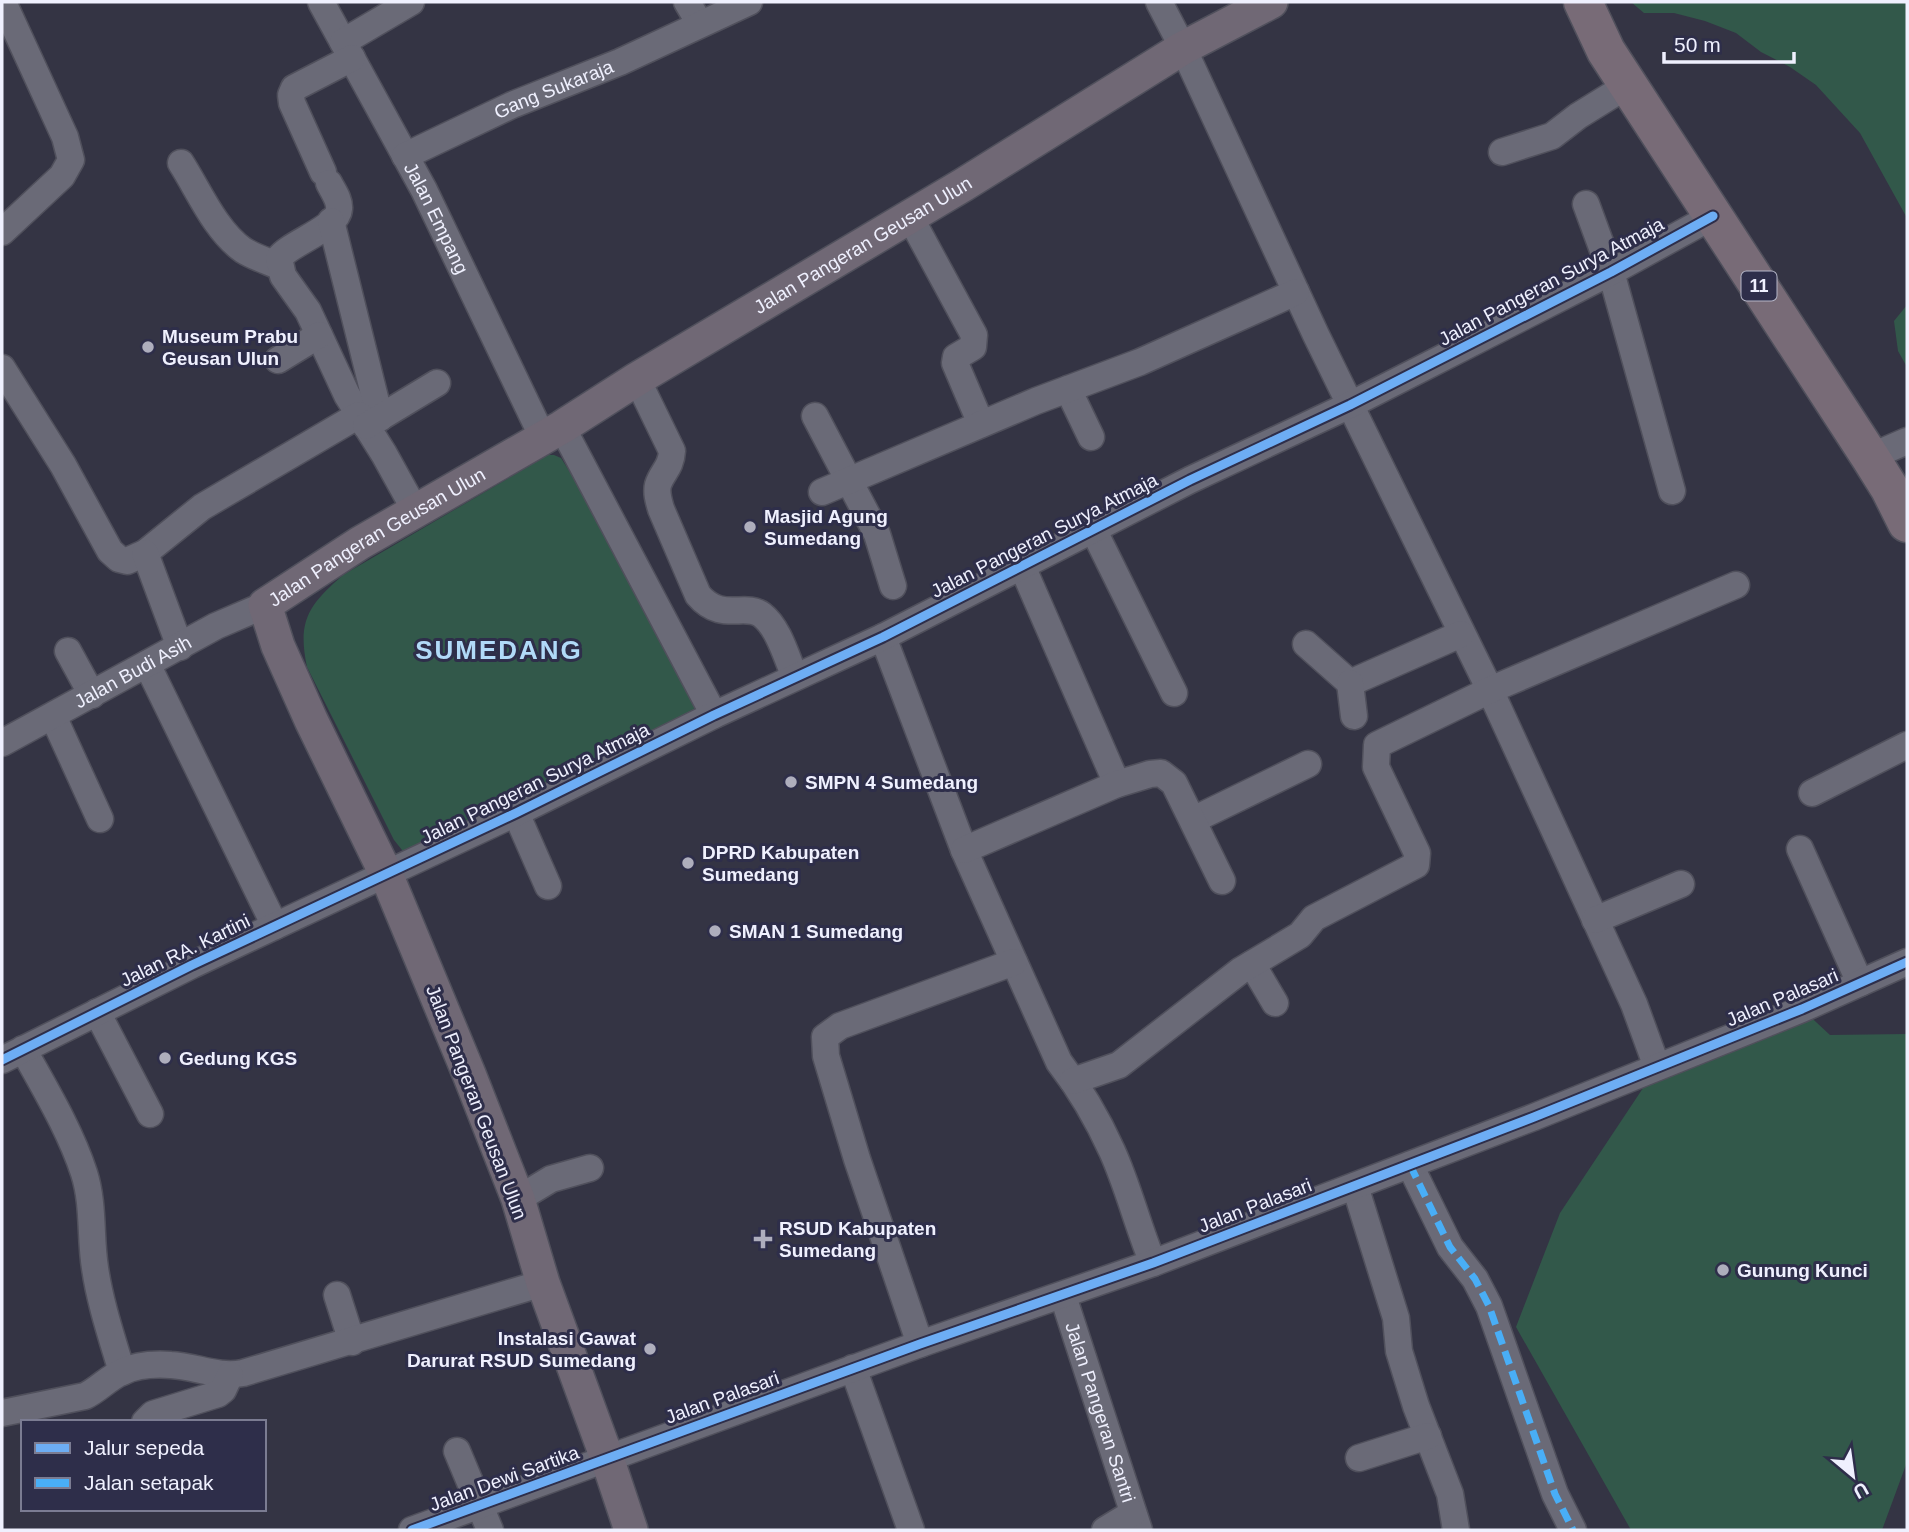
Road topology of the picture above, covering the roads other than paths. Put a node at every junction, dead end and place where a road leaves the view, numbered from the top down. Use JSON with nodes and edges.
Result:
{"nodes":[{"id":1,"x":321,"y":2,"type":"edge"},
{"id":2,"x":411,"y":2,"type":"edge"},
{"id":3,"x":749,"y":2,"type":"edge"},
{"id":4,"x":1159,"y":2,"type":"edge"},
{"id":5,"x":1271,"y":2,"type":"edge"},
{"id":6,"x":1564,"y":2,"type":"edge"},
{"id":7,"x":1583,"y":2,"type":"edge"},
{"id":8,"x":3,"y":4,"type":"edge"},
{"id":9,"x":694,"y":13,"type":"edge"},
{"id":10,"x":1183,"y":48,"type":"junction"},
{"id":11,"x":347,"y":50,"type":"junction"},
{"id":12,"x":1606,"y":51,"type":"junction"},
{"id":13,"x":1628,"y":85,"type":"junction"},
{"id":14,"x":1502,"y":152,"type":"dead end"},
{"id":15,"x":405,"y":156,"type":"junction"},
{"id":16,"x":181,"y":163,"type":"dead end"},
{"id":17,"x":1586,"y":205,"type":"dead end"},
{"id":18,"x":910,"y":216,"type":"junction"},
{"id":19,"x":1713,"y":216,"type":"junction"},
{"id":20,"x":331,"y":221,"type":"junction"},
{"id":21,"x":2,"y":232,"type":"edge"},
{"id":22,"x":279,"y":266,"type":"junction"},
{"id":23,"x":1611,"y":272,"type":"junction"},
{"id":24,"x":1296,"y":292,"type":"junction"},
{"id":25,"x":319,"y":335,"type":"junction"},
{"id":26,"x":278,"y":360,"type":"dead end"},
{"id":27,"x":2,"y":368,"type":"edge"},
{"id":28,"x":636,"y":379,"type":"junction"},
{"id":29,"x":437,"y":383,"type":"dead end"},
{"id":30,"x":1068,"y":389,"type":"junction"},
{"id":31,"x":1350,"y":405,"type":"junction"},
{"id":32,"x":815,"y":416,"type":"dead end"},
{"id":33,"x":368,"y":419,"type":"junction"},
{"id":34,"x":981,"y":424,"type":"junction"},
{"id":35,"x":553,"y":432,"type":"junction"},
{"id":36,"x":1091,"y":437,"type":"dead end"},
{"id":37,"x":1907,"y":441,"type":"edge"},
{"id":38,"x":1870,"y":457,"type":"junction"},
{"id":39,"x":848,"y":482,"type":"junction"},
{"id":40,"x":1672,"y":491,"type":"dead end"},
{"id":41,"x":822,"y":492,"type":"dead end"},
{"id":42,"x":415,"y":510,"type":"junction"},
{"id":43,"x":1907,"y":523,"type":"edge"},
{"id":44,"x":1093,"y":529,"type":"junction"},
{"id":45,"x":145,"y":553,"type":"junction"},
{"id":46,"x":1022,"y":566,"type":"junction"},
{"id":47,"x":1736,"y":584,"type":"dead end"},
{"id":48,"x":893,"y":586,"type":"dead end"},
{"id":49,"x":265,"y":605,"type":"junction"},
{"id":50,"x":1461,"y":634,"type":"junction"},
{"id":51,"x":883,"y":637,"type":"junction"},
{"id":52,"x":1306,"y":644,"type":"dead end"},
{"id":53,"x":180,"y":647,"type":"junction"},
{"id":54,"x":68,"y":651,"type":"dead end"},
{"id":55,"x":147,"y":664,"type":"junction"},
{"id":56,"x":795,"y":677,"type":"junction"},
{"id":57,"x":1350,"y":683,"type":"junction"},
{"id":58,"x":1490,"y":690,"type":"junction"},
{"id":59,"x":1174,"y":693,"type":"dead end"},
{"id":60,"x":92,"y":695,"type":"junction"},
{"id":61,"x":714,"y":715,"type":"junction"},
{"id":62,"x":53,"y":716,"type":"junction"},
{"id":63,"x":1353,"y":716,"type":"dead end"},
{"id":64,"x":2,"y":743,"type":"edge"},
{"id":65,"x":1907,"y":745,"type":"edge"},
{"id":66,"x":1308,"y":764,"type":"dead end"},
{"id":67,"x":1117,"y":784,"type":"junction"},
{"id":68,"x":1812,"y":793,"type":"dead end"},
{"id":69,"x":516,"y":813,"type":"junction"},
{"id":70,"x":100,"y":819,"type":"dead end"},
{"id":71,"x":1193,"y":820,"type":"junction"},
{"id":72,"x":1800,"y":849,"type":"dead end"},
{"id":73,"x":964,"y":850,"type":"junction"},
{"id":74,"x":386,"y":874,"type":"junction"},
{"id":75,"x":1223,"y":881,"type":"dead end"},
{"id":76,"x":1681,"y":884,"type":"dead end"},
{"id":77,"x":548,"y":886,"type":"dead end"},
{"id":78,"x":1595,"y":920,"type":"junction"},
{"id":79,"x":275,"y":926,"type":"junction"},
{"id":80,"x":1014,"y":962,"type":"junction"},
{"id":81,"x":1907,"y":962,"type":"edge"},
{"id":82,"x":1252,"y":964,"type":"junction"},
{"id":83,"x":1860,"y":983,"type":"junction"},
{"id":84,"x":1275,"y":1003,"type":"dead end"},
{"id":85,"x":97,"y":1012,"type":"junction"},
{"id":86,"x":12,"y":1054,"type":"edge"},
{"id":87,"x":1657,"y":1067,"type":"junction"},
{"id":88,"x":1073,"y":1081,"type":"junction"},
{"id":89,"x":150,"y":1114,"type":"dead end"},
{"id":90,"x":1410,"y":1165,"type":"junction"},
{"id":91,"x":590,"y":1168,"type":"dead end"},
{"id":92,"x":1355,"y":1186,"type":"junction"},
{"id":93,"x":517,"y":1199,"type":"junction"},
{"id":94,"x":1153,"y":1263,"type":"junction"},
{"id":95,"x":543,"y":1283,"type":"junction"},
{"id":96,"x":337,"y":1295,"type":"dead end"},
{"id":97,"x":1063,"y":1296,"type":"junction"},
{"id":98,"x":352,"y":1342,"type":"junction"},
{"id":99,"x":920,"y":1344,"type":"junction"},
{"id":100,"x":853,"y":1368,"type":"junction"},
{"id":101,"x":122,"y":1372,"type":"junction"},
{"id":102,"x":230,"y":1375,"type":"junction"},
{"id":103,"x":2,"y":1413,"type":"edge"},
{"id":104,"x":146,"y":1420,"type":"edge"},
{"id":105,"x":1428,"y":1436,"type":"junction"},
{"id":106,"x":457,"y":1451,"type":"dead end"},
{"id":107,"x":607,"y":1458,"type":"junction"},
{"id":108,"x":1359,"y":1458,"type":"dead end"},
{"id":109,"x":478,"y":1505,"type":"junction"},
{"id":110,"x":1136,"y":1522,"type":"edge"},
{"id":111,"x":412,"y":1530,"type":"edge"},
{"id":112,"x":490,"y":1530,"type":"edge"},
{"id":113,"x":631,"y":1530,"type":"edge"},
{"id":114,"x":911,"y":1530,"type":"edge"},
{"id":115,"x":1105,"y":1530,"type":"edge"},
{"id":116,"x":1456,"y":1530,"type":"edge"},
{"id":117,"x":1573,"y":1530,"type":"edge"}],
"edges":[{"from":1,"to":11,"type":"street","name":"Jalan Empang"},
{"from":2,"to":11,"type":"street"},
{"from":3,"to":9,"type":"street","name":"Gang Sukaraja"},
{"from":4,"to":10,"type":"street"},
{"from":5,"to":10,"type":"main road","name":"Jalan Pangeran Geusan Ulun"},
{"from":6,"to":12,"type":"highway","number":"11"},
{"from":7,"to":12,"type":"highway","number":"11"},
{"from":8,"to":21,"type":"street"},
{"from":9,"to":15,"type":"street","name":"Gang Sukaraja"},
{"from":10,"to":18,"type":"main road","name":"Jalan Pangeran Geusan Ulun"},
{"from":10,"to":24,"type":"street"},
{"from":11,"to":15,"type":"street","name":"Jalan Empang"},
{"from":11,"to":20,"type":"street"},
{"from":12,"to":13,"type":"highway","number":"11"},
{"from":13,"to":14,"type":"street"},
{"from":13,"to":19,"type":"highway","number":"11"},
{"from":15,"to":35,"type":"street","name":"Jalan Empang"},
{"from":16,"to":22,"type":"street"},
{"from":17,"to":23,"type":"street"},
{"from":18,"to":28,"type":"main road","name":"Jalan Pangeran Geusan Ulun"},
{"from":18,"to":34,"type":"street"},
{"from":19,"to":23,"type":"street","name":"Jalan Pangeran Surya Atmaja"},
{"from":19,"to":38,"type":"highway","number":"11"},
{"from":20,"to":22,"type":"street"},
{"from":20,"to":33,"type":"street"},
{"from":22,"to":25,"type":"street"},
{"from":23,"to":31,"type":"street","name":"Jalan Pangeran Surya Atmaja"},
{"from":23,"to":40,"type":"street"},
{"from":24,"to":30,"type":"street"},
{"from":24,"to":31,"type":"street"},
{"from":25,"to":26,"type":"street"},
{"from":25,"to":33,"type":"street"},
{"from":27,"to":45,"type":"street"},
{"from":28,"to":35,"type":"main road","name":"Jalan Pangeran Geusan Ulun"},
{"from":28,"to":56,"type":"street"},
{"from":29,"to":33,"type":"street"},
{"from":30,"to":34,"type":"street"},
{"from":30,"to":36,"type":"street"},
{"from":31,"to":44,"type":"street","name":"Jalan Pangeran Surya Atmaja"},
{"from":31,"to":50,"type":"street"},
{"from":32,"to":39,"type":"street"},
{"from":33,"to":42,"type":"street"},
{"from":33,"to":45,"type":"street"},
{"from":34,"to":39,"type":"street"},
{"from":35,"to":42,"type":"main road","name":"Jalan Pangeran Geusan Ulun"},
{"from":35,"to":61,"type":"street","name":"Jalan Empang"},
{"from":37,"to":38,"type":"street"},
{"from":38,"to":43,"type":"highway","number":"11"},
{"from":39,"to":41,"type":"street"},
{"from":39,"to":48,"type":"street"},
{"from":42,"to":49,"type":"main road","name":"Jalan Pangeran Geusan Ulun"},
{"from":44,"to":46,"type":"street","name":"Jalan Pangeran Surya Atmaja"},
{"from":44,"to":59,"type":"street"},
{"from":45,"to":53,"type":"street"},
{"from":46,"to":51,"type":"street","name":"Jalan Pangeran Surya Atmaja"},
{"from":46,"to":67,"type":"street"},
{"from":47,"to":58,"type":"street"},
{"from":49,"to":53,"type":"street","name":"Jalan Budi Asih"},
{"from":49,"to":74,"type":"main road","name":"Jalan Pangeran Geusan Ulun"},
{"from":50,"to":57,"type":"street"},
{"from":50,"to":58,"type":"street"},
{"from":51,"to":56,"type":"street","name":"Jalan Pangeran Surya Atmaja"},
{"from":51,"to":73,"type":"street"},
{"from":52,"to":57,"type":"street"},
{"from":53,"to":55,"type":"street","name":"Jalan Budi Asih"},
{"from":54,"to":60,"type":"street"},
{"from":55,"to":60,"type":"street","name":"Jalan Budi Asih"},
{"from":55,"to":79,"type":"street"},
{"from":56,"to":61,"type":"street","name":"Jalan Pangeran Surya Atmaja"},
{"from":57,"to":63,"type":"street"},
{"from":58,"to":78,"type":"street"},
{"from":58,"to":82,"type":"street"},
{"from":60,"to":62,"type":"street","name":"Jalan Budi Asih"},
{"from":61,"to":69,"type":"street","name":"Jalan Pangeran Surya Atmaja"},
{"from":62,"to":64,"type":"street","name":"Jalan Budi Asih"},
{"from":62,"to":70,"type":"street"},
{"from":65,"to":68,"type":"street"},
{"from":66,"to":71,"type":"street"},
{"from":67,"to":71,"type":"street"},
{"from":67,"to":73,"type":"street"},
{"from":69,"to":74,"type":"street","name":"Jalan Pangeran Surya Atmaja"},
{"from":69,"to":77,"type":"street"},
{"from":71,"to":75,"type":"street"},
{"from":72,"to":83,"type":"street"},
{"from":73,"to":80,"type":"street"},
{"from":74,"to":79,"type":"street","name":"Jalan RA. Kartini"},
{"from":74,"to":93,"type":"main road","name":"Jalan Pangeran Geusan Ulun"},
{"from":76,"to":78,"type":"street"},
{"from":78,"to":87,"type":"street"},
{"from":79,"to":85,"type":"street","name":"Jalan RA. Kartini"},
{"from":80,"to":88,"type":"street"},
{"from":80,"to":99,"type":"street"},
{"from":81,"to":83,"type":"street","name":"Jalan Palasari"},
{"from":82,"to":84,"type":"street"},
{"from":82,"to":88,"type":"street"},
{"from":83,"to":87,"type":"street","name":"Jalan Palasari"},
{"from":85,"to":86,"type":"street","name":"Jalan RA. Kartini"},
{"from":85,"to":89,"type":"street"},
{"from":86,"to":101,"type":"street"},
{"from":87,"to":90,"type":"street","name":"Jalan Palasari"},
{"from":88,"to":94,"type":"street"},
{"from":90,"to":92,"type":"street","name":"Jalan Palasari"},
{"from":90,"to":117,"type":"street"},
{"from":91,"to":93,"type":"street"},
{"from":92,"to":94,"type":"street","name":"Jalan Palasari"},
{"from":92,"to":105,"type":"street"},
{"from":93,"to":95,"type":"main road","name":"Jalan Pangeran Geusan Ulun"},
{"from":94,"to":97,"type":"street","name":"Jalan Palasari"},
{"from":95,"to":98,"type":"street"},
{"from":95,"to":107,"type":"main road","name":"Jalan Pangeran Geusan Ulun"},
{"from":96,"to":98,"type":"street"},
{"from":97,"to":99,"type":"street","name":"Jalan Palasari"},
{"from":97,"to":110,"type":"street","name":"Jalan Pangeran Santri"},
{"from":98,"to":102,"type":"street"},
{"from":99,"to":100,"type":"street","name":"Jalan Palasari"},
{"from":100,"to":107,"type":"street","name":"Jalan Palasari"},
{"from":100,"to":114,"type":"street"},
{"from":101,"to":102,"type":"street"},
{"from":101,"to":103,"type":"street"},
{"from":102,"to":104,"type":"street"},
{"from":105,"to":108,"type":"street"},
{"from":105,"to":116,"type":"street"},
{"from":106,"to":109,"type":"street"},
{"from":107,"to":109,"type":"street","name":"Jalan Dewi Sartika"},
{"from":107,"to":113,"type":"main road","name":"Jalan Pangeran Geusan Ulun"},
{"from":109,"to":111,"type":"street","name":"Jalan Dewi Sartika"},
{"from":109,"to":112,"type":"street"},
{"from":110,"to":115,"type":"street"}]}
